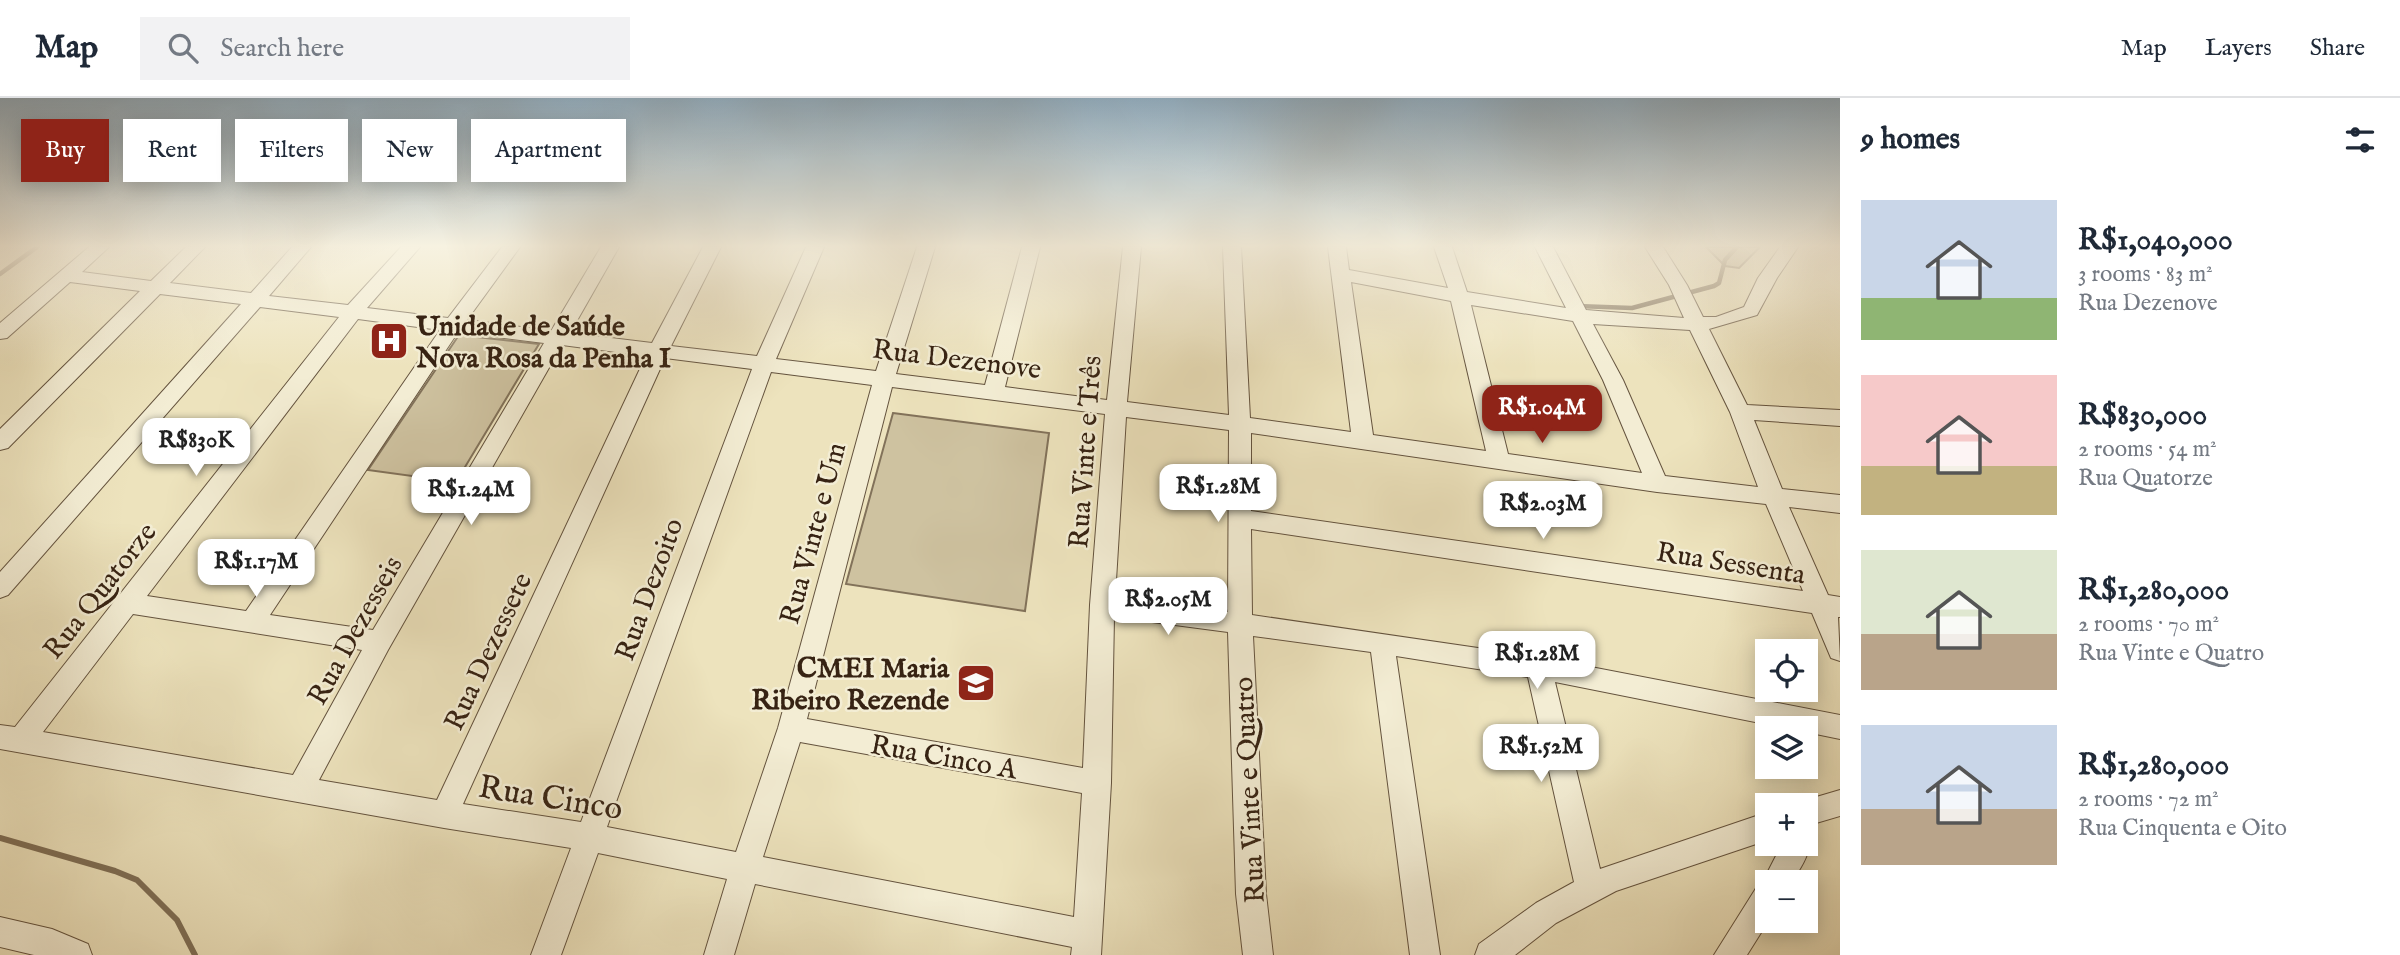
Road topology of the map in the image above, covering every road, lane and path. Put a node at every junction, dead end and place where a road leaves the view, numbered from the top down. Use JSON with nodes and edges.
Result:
{"nodes":[{"id":1,"x":52,"y":287,"type":"edge"},
{"id":2,"x":147,"y":287,"type":"edge"},
{"id":3,"x":267,"y":287,"type":"edge"},
{"id":4,"x":375,"y":287,"type":"edge"},
{"id":5,"x":481,"y":287,"type":"edge"},
{"id":6,"x":586,"y":287,"type":"edge"},
{"id":7,"x":691,"y":287,"type":"edge"},
{"id":8,"x":797,"y":287,"type":"edge"},
{"id":9,"x":913,"y":287,"type":"edge"},
{"id":10,"x":1021,"y":287,"type":"edge"},
{"id":11,"x":1128,"y":287,"type":"edge"},
{"id":12,"x":1234,"y":287,"type":"edge"},
{"id":13,"x":1343,"y":287,"type":"edge"},
{"id":14,"x":1414,"y":287,"type":"edge"},
{"id":15,"x":1456,"y":287,"type":"edge"},
{"id":16,"x":1566,"y":287,"type":"edge"},
{"id":17,"x":1679,"y":287,"type":"edge"},
{"id":18,"x":1763,"y":287,"type":"edge"},
{"id":19,"x":154,"y":288,"type":"junction"},
{"id":20,"x":1459,"y":295,"type":"junction"},
{"id":21,"x":255,"y":300,"type":"junction"},
{"id":22,"x":354,"y":311,"type":"junction"},
{"id":23,"x":1583,"y":317,"type":"junction"},
{"id":24,"x":453,"y":325,"type":"junction"},
{"id":25,"x":1697,"y":326,"type":"junction"},
{"id":26,"x":0,"y":333,"type":"edge"},
{"id":27,"x":555,"y":338,"type":"junction"},
{"id":28,"x":658,"y":351,"type":"junction"},
{"id":29,"x":764,"y":364,"type":"junction"},
{"id":30,"x":884,"y":379,"type":"junction"},
{"id":31,"x":993,"y":393,"type":"junction"},
{"id":32,"x":1116,"y":409,"type":"junction"},
{"id":33,"x":1740,"y":412,"type":"junction"},
{"id":34,"x":1840,"y":418,"type":"edge"},
{"id":35,"x":1240,"y":424,"type":"junction"},
{"id":36,"x":1363,"y":440,"type":"junction"},
{"id":37,"x":0,"y":442,"type":"edge"},
{"id":38,"x":1499,"y":461,"type":"junction"},
{"id":39,"x":1657,"y":484,"type":"junction"},
{"id":40,"x":1774,"y":498,"type":"junction"},
{"id":41,"x":1840,"y":505,"type":"edge"},
{"id":42,"x":1240,"y":517,"type":"junction"},
{"id":43,"x":0,"y":588,"type":"edge"},
{"id":44,"x":126,"y":603,"type":"junction"},
{"id":45,"x":1102,"y":605,"type":"junction"},
{"id":46,"x":1830,"y":606,"type":"edge"},
{"id":47,"x":252,"y":622,"type":"junction"},
{"id":48,"x":1240,"y":623,"type":"junction"},
{"id":49,"x":379,"y":642,"type":"junction"},
{"id":50,"x":1382,"y":643,"type":"junction"},
{"id":51,"x":1840,"y":650,"type":"edge"},
{"id":52,"x":1539,"y":668,"type":"junction"},
{"id":53,"x":1840,"y":727,"type":"edge"},
{"id":54,"x":791,"y":728,"type":"junction"},
{"id":55,"x":10,"y":739,"type":"edge"},
{"id":56,"x":1097,"y":783,"type":"junction"},
{"id":57,"x":300,"y":789,"type":"junction"},
{"id":58,"x":1840,"y":803,"type":"edge"},
{"id":59,"x":1818,"y":809,"type":"edge"},
{"id":60,"x":444,"y":815,"type":"junction"},
{"id":61,"x":1755,"y":830,"type":"edge"},
{"id":62,"x":587,"y":837,"type":"junction"},
{"id":63,"x":745,"y":867,"type":"junction"},
{"id":64,"x":1590,"y":889,"type":"junction"},
{"id":65,"x":1755,"y":915,"type":"edge"},
{"id":66,"x":0,"y":932,"type":"edge"},
{"id":67,"x":1087,"y":945,"type":"edge"},
{"id":68,"x":77,"y":955,"type":"edge"},
{"id":69,"x":545,"y":955,"type":"edge"},
{"id":70,"x":719,"y":955,"type":"edge"},
{"id":71,"x":1258,"y":955,"type":"edge"},
{"id":72,"x":1425,"y":955,"type":"edge"},
{"id":73,"x":1490,"y":955,"type":"edge"},
{"id":74,"x":1729,"y":955,"type":"edge"}],
"edges":[{"from":1,"to":26,"type":"street"},
{"from":2,"to":19,"type":"street","name":"Rua Dezenove"},
{"from":3,"to":21,"type":"street"},
{"from":4,"to":22,"type":"street","name":"Rua Quatorze"},
{"from":5,"to":24,"type":"street"},
{"from":6,"to":27,"type":"street","name":"Rua Dezesseis"},
{"from":7,"to":28,"type":"street","name":"Rua Dezessete"},
{"from":8,"to":29,"type":"street","name":"Rua Dezoito"},
{"from":9,"to":30,"type":"street","name":"Rua Vinte e Um"},
{"from":10,"to":31,"type":"street"},
{"from":11,"to":32,"type":"street","name":"Rua Vinte e Três"},
{"from":12,"to":35,"type":"street","name":"Rua Vinte e Quatro"},
{"from":13,"to":36,"type":"street"},
{"from":14,"to":20,"type":"street"},
{"from":15,"to":20,"type":"street"},
{"from":16,"to":23,"type":"street"},
{"from":17,"to":25,"type":"street"},
{"from":18,"to":25,"type":"street"},
{"from":19,"to":21,"type":"street","name":"Rua Dezenove"},
{"from":19,"to":37,"type":"street"},
{"from":20,"to":23,"type":"street"},
{"from":20,"to":38,"type":"street"},
{"from":21,"to":22,"type":"street","name":"Rua Dezenove"},
{"from":21,"to":43,"type":"street"},
{"from":22,"to":24,"type":"street","name":"Rua Dezenove"},
{"from":22,"to":44,"type":"street","name":"Rua Quatorze"},
{"from":23,"to":25,"type":"street"},
{"from":23,"to":39,"type":"street"},
{"from":24,"to":27,"type":"street","name":"Rua Dezenove"},
{"from":24,"to":47,"type":"street"},
{"from":25,"to":33,"type":"street"},
{"from":27,"to":28,"type":"street","name":"Rua Dezenove"},
{"from":27,"to":49,"type":"street","name":"Rua Dezesseis"},
{"from":28,"to":29,"type":"street","name":"Rua Dezenove"},
{"from":28,"to":60,"type":"street","name":"Rua Dezessete"},
{"from":29,"to":30,"type":"street","name":"Rua Dezenove"},
{"from":29,"to":62,"type":"street","name":"Rua Dezoito"},
{"from":30,"to":31,"type":"street","name":"Rua Dezenove"},
{"from":30,"to":54,"type":"street","name":"Rua Vinte e Um"},
{"from":31,"to":32,"type":"street","name":"Rua Dezenove"},
{"from":32,"to":35,"type":"street","name":"Rua Dezenove"},
{"from":32,"to":45,"type":"street","name":"Rua Vinte e Três"},
{"from":33,"to":34,"type":"street"},
{"from":33,"to":40,"type":"street"},
{"from":35,"to":36,"type":"street","name":"Rua Dezenove"},
{"from":35,"to":42,"type":"street","name":"Rua Vinte e Quatro"},
{"from":36,"to":38,"type":"street","name":"Rua Dezenove"},
{"from":38,"to":39,"type":"street","name":"Rua Dezenove"},
{"from":39,"to":40,"type":"street","name":"Rua Dezenove"},
{"from":40,"to":41,"type":"street","name":"Rua Dezenove"},
{"from":40,"to":46,"type":"street"},
{"from":42,"to":46,"type":"street","name":"Rua Sessenta"},
{"from":42,"to":48,"type":"street","name":"Rua Vinte e Quatro"},
{"from":44,"to":47,"type":"street"},
{"from":44,"to":55,"type":"street","name":"Rua Quatorze"},
{"from":45,"to":48,"type":"street"},
{"from":45,"to":56,"type":"street","name":"Rua Vinte e Três"},
{"from":46,"to":51,"type":"street"},
{"from":47,"to":49,"type":"street"},
{"from":48,"to":50,"type":"street"},
{"from":48,"to":71,"type":"street","name":"Rua Vinte e Quatro"},
{"from":49,"to":57,"type":"street","name":"Rua Dezesseis"},
{"from":50,"to":52,"type":"street"},
{"from":50,"to":72,"type":"street"},
{"from":52,"to":53,"type":"street"},
{"from":52,"to":64,"type":"street"},
{"from":54,"to":56,"type":"street","name":"Rua Cinco A"},
{"from":54,"to":63,"type":"street","name":"Rua Vinte e Um"},
{"from":55,"to":57,"type":"street","name":"Rua Cinco"},
{"from":56,"to":67,"type":"street","name":"Rua Vinte e Três"},
{"from":57,"to":60,"type":"street","name":"Rua Cinco"},
{"from":58,"to":59,"type":"street"},
{"from":60,"to":62,"type":"street","name":"Rua Cinco"},
{"from":61,"to":64,"type":"street"},
{"from":62,"to":63,"type":"street","name":"Rua Cinco"},
{"from":62,"to":69,"type":"street","name":"Rua Dezoito"},
{"from":63,"to":67,"type":"street","name":"Rua Cinco"},
{"from":63,"to":70,"type":"street","name":"Rua Vinte e Um"},
{"from":64,"to":73,"type":"street"},
{"from":65,"to":74,"type":"street"},
{"from":66,"to":68,"type":"street"}]}
